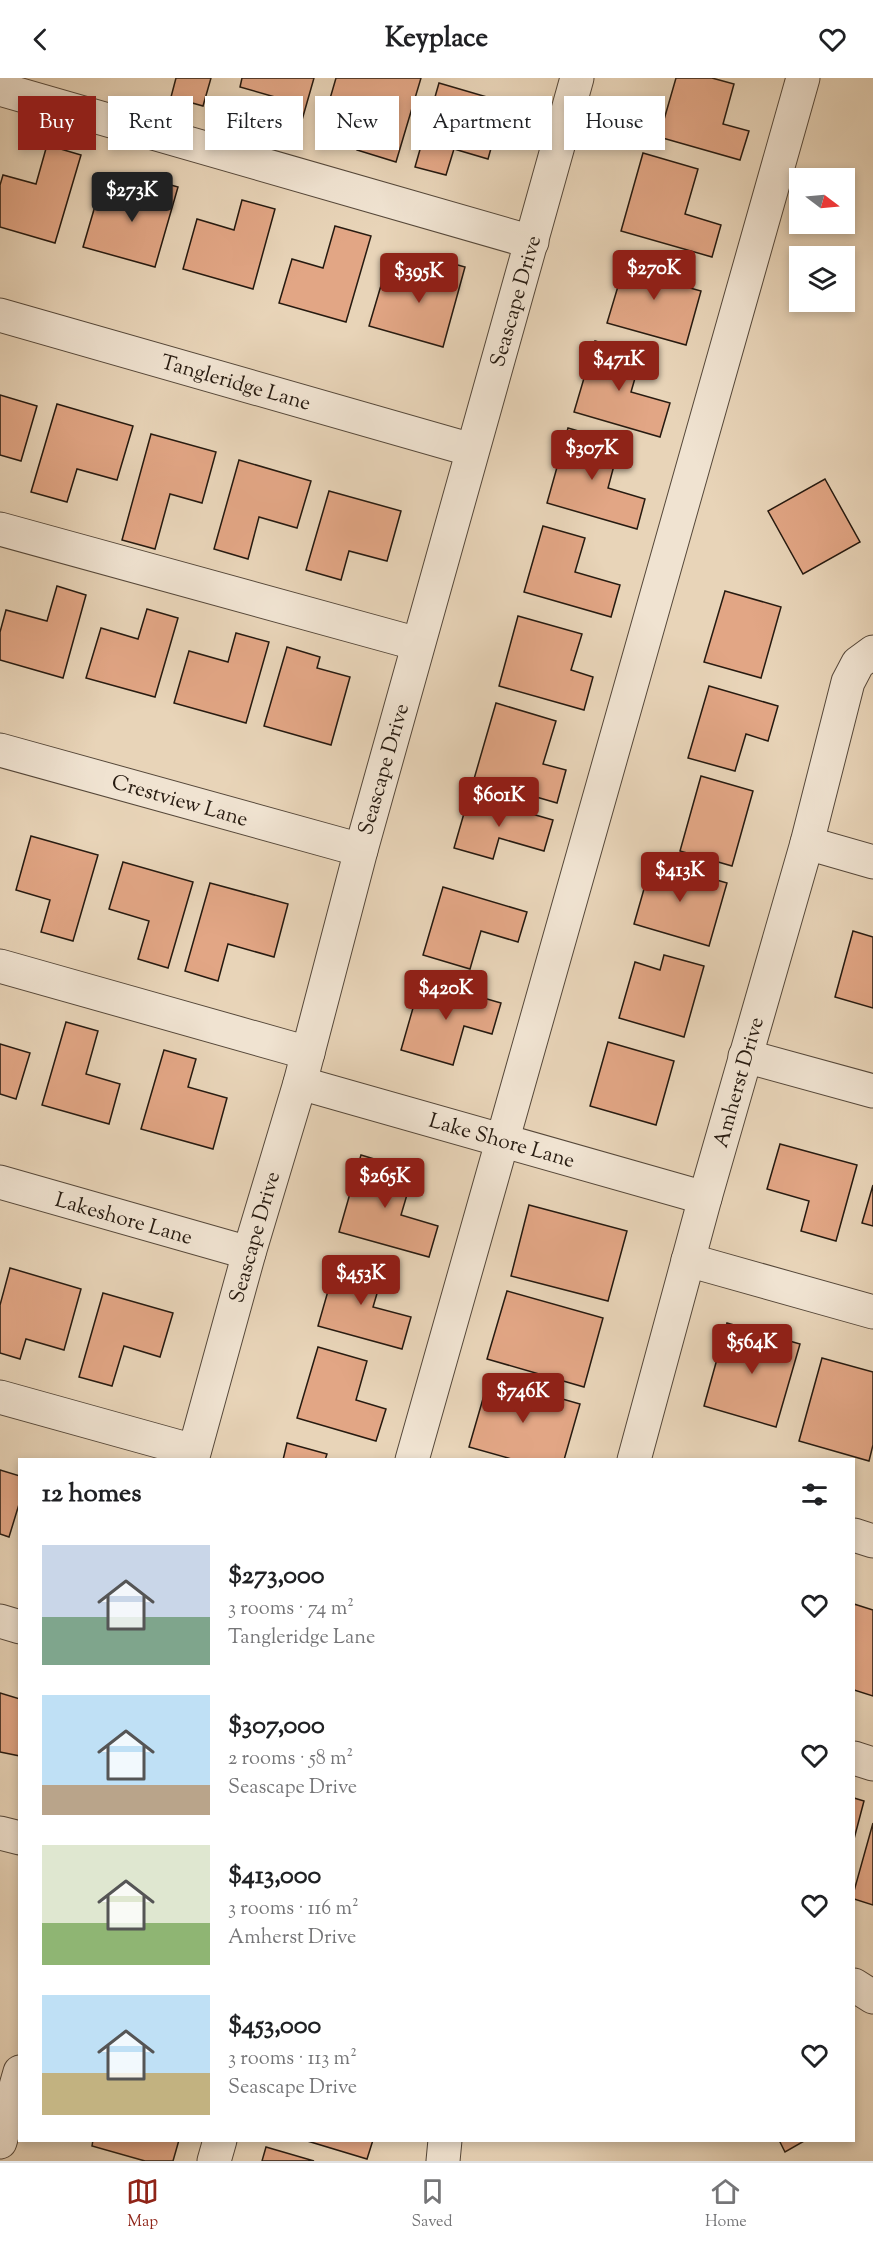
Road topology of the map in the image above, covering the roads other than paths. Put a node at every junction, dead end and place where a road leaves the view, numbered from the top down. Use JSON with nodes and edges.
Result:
{"nodes":[{"id":1,"x":577,"y":78,"type":"edge"},
{"id":2,"x":804,"y":78,"type":"edge"},
{"id":3,"x":0,"y":89,"type":"edge"},
{"id":4,"x":532,"y":242,"type":"junction"},
{"id":5,"x":0,"y":315,"type":"edge"},
{"id":6,"x":472,"y":450,"type":"junction"},
{"id":7,"x":0,"y":529,"type":"edge"},
{"id":8,"x":418,"y":644,"type":"junction"},
{"id":9,"x":873,"y":652,"type":"edge"},
{"id":10,"x":0,"y":750,"type":"edge"},
{"id":11,"x":807,"y":843,"type":"junction"},
{"id":12,"x":361,"y":850,"type":"junction"},
{"id":13,"x":873,"y":862,"type":"edge"},
{"id":14,"x":0,"y":966,"type":"edge"},
{"id":15,"x":746,"y":1056,"type":"junction"},
{"id":16,"x":304,"y":1068,"type":"junction"},
{"id":17,"x":873,"y":1091,"type":"edge"},
{"id":18,"x":501,"y":1140,"type":"junction"},
{"id":19,"x":0,"y":1182,"type":"edge"},
{"id":20,"x":705,"y":1198,"type":"junction"},
{"id":21,"x":249,"y":1253,"type":"junction"},
{"id":22,"x":688,"y":1260,"type":"junction"},
{"id":23,"x":873,"y":1312,"type":"edge"},
{"id":24,"x":0,"y":1397,"type":"edge"},
{"id":25,"x":193,"y":1455,"type":"edge"},
{"id":26,"x":413,"y":1458,"type":"edge"},
{"id":27,"x":635,"y":1458,"type":"edge"},
{"id":28,"x":855,"y":1536,"type":"edge"},
{"id":29,"x":873,"y":1541,"type":"edge"},
{"id":30,"x":0,"y":1622,"type":"edge"},
{"id":31,"x":18,"y":1626,"type":"edge"},
{"id":32,"x":855,"y":1758,"type":"edge"},
{"id":33,"x":873,"y":1764,"type":"edge"},
{"id":34,"x":0,"y":1833,"type":"edge"},
{"id":35,"x":18,"y":1838,"type":"edge"},
{"id":36,"x":855,"y":1986,"type":"edge"},
{"id":37,"x":873,"y":1997,"type":"edge"},
{"id":38,"x":18,"y":2080,"type":"edge"},
{"id":39,"x":0,"y":2142,"type":"edge"},
{"id":40,"x":219,"y":2142,"type":"edge"},
{"id":41,"x":445,"y":2142,"type":"edge"},
{"id":42,"x":214,"y":2161,"type":"edge"},
{"id":43,"x":443,"y":2161,"type":"edge"}],
"edges":[{"from":1,"to":4,"type":"street","name":"Seascape Drive"},
{"from":2,"to":18,"type":"street"},
{"from":3,"to":4,"type":"street"},
{"from":4,"to":6,"type":"street","name":"Seascape Drive"},
{"from":5,"to":6,"type":"street","name":"Tangleridge Lane"},
{"from":6,"to":8,"type":"street","name":"Seascape Drive"},
{"from":7,"to":8,"type":"street"},
{"from":8,"to":12,"type":"street","name":"Seascape Drive"},
{"from":9,"to":11,"type":"street","name":"Amherst Drive"},
{"from":10,"to":12,"type":"street","name":"Crestview Lane"},
{"from":11,"to":13,"type":"street"},
{"from":11,"to":15,"type":"street","name":"Amherst Drive"},
{"from":12,"to":16,"type":"street","name":"Seascape Drive"},
{"from":14,"to":16,"type":"street","name":"Lake Shore Lane"},
{"from":15,"to":17,"type":"street"},
{"from":15,"to":20,"type":"street","name":"Amherst Drive"},
{"from":16,"to":18,"type":"street","name":"Lake Shore Lane"},
{"from":16,"to":21,"type":"street","name":"Seascape Drive"},
{"from":18,"to":20,"type":"street","name":"Lake Shore Lane"},
{"from":18,"to":26,"type":"street"},
{"from":19,"to":21,"type":"street","name":"Lakeshore Lane"},
{"from":20,"to":22,"type":"street","name":"Amherst Drive"},
{"from":21,"to":25,"type":"street","name":"Seascape Drive"},
{"from":22,"to":23,"type":"street"},
{"from":22,"to":27,"type":"street","name":"Amherst Drive"},
{"from":24,"to":25,"type":"street"},
{"from":28,"to":29,"type":"street"},
{"from":30,"to":31,"type":"street"},
{"from":32,"to":33,"type":"street"},
{"from":34,"to":35,"type":"street"},
{"from":36,"to":37,"type":"street"},
{"from":38,"to":39,"type":"street"},
{"from":40,"to":42,"type":"street"},
{"from":41,"to":43,"type":"street"}]}
